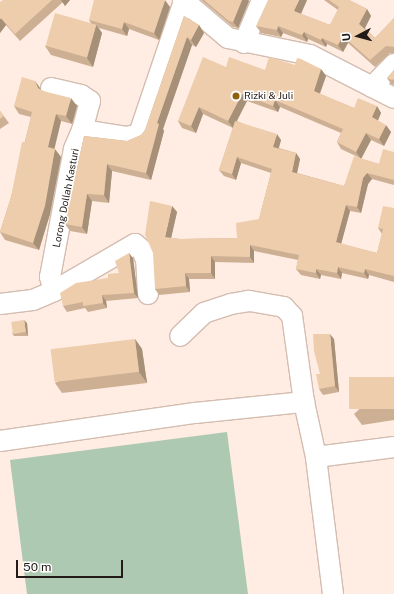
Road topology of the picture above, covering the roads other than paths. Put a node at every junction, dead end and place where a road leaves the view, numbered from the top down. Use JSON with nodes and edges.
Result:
{"nodes":[{"id":1,"x":184,"y":0,"type":"edge"},
{"id":2,"x":262,"y":0,"type":"edge"},
{"id":3,"x":244,"y":43,"type":"junction"},
{"id":4,"x":394,"y":64,"type":"edge"},
{"id":5,"x":372,"y":87,"type":"junction"},
{"id":6,"x":51,"y":88,"type":"dead end"},
{"id":7,"x":394,"y":98,"type":"edge"},
{"id":8,"x":82,"y":130,"type":"junction"},
{"id":9,"x":54,"y":291,"type":"junction"},
{"id":10,"x":148,"y":294,"type":"dead end"},
{"id":11,"x":0,"y":304,"type":"edge"},
{"id":12,"x":180,"y":336,"type":"dead end"},
{"id":13,"x":304,"y":402,"type":"junction"},
{"id":14,"x":0,"y":441,"type":"edge"},
{"id":15,"x":394,"y":447,"type":"edge"},
{"id":16,"x":316,"y":457,"type":"junction"},
{"id":17,"x":333,"y":594,"type":"edge"}],
"edges":[{"from":1,"to":3,"type":"street"},
{"from":1,"to":8,"type":"street"},
{"from":2,"to":3,"type":"street"},
{"from":3,"to":5,"type":"street"},
{"from":4,"to":5,"type":"street"},
{"from":5,"to":7,"type":"street"},
{"from":6,"to":8,"type":"street","name":"Lorong Dollah Kasturi"},
{"from":8,"to":9,"type":"street","name":"Lorong Dollah Kasturi"},
{"from":9,"to":10,"type":"street"},
{"from":9,"to":11,"type":"street"},
{"from":12,"to":13,"type":"street"},
{"from":13,"to":14,"type":"street"},
{"from":13,"to":16,"type":"street"},
{"from":15,"to":16,"type":"street"},
{"from":16,"to":17,"type":"street"}]}
